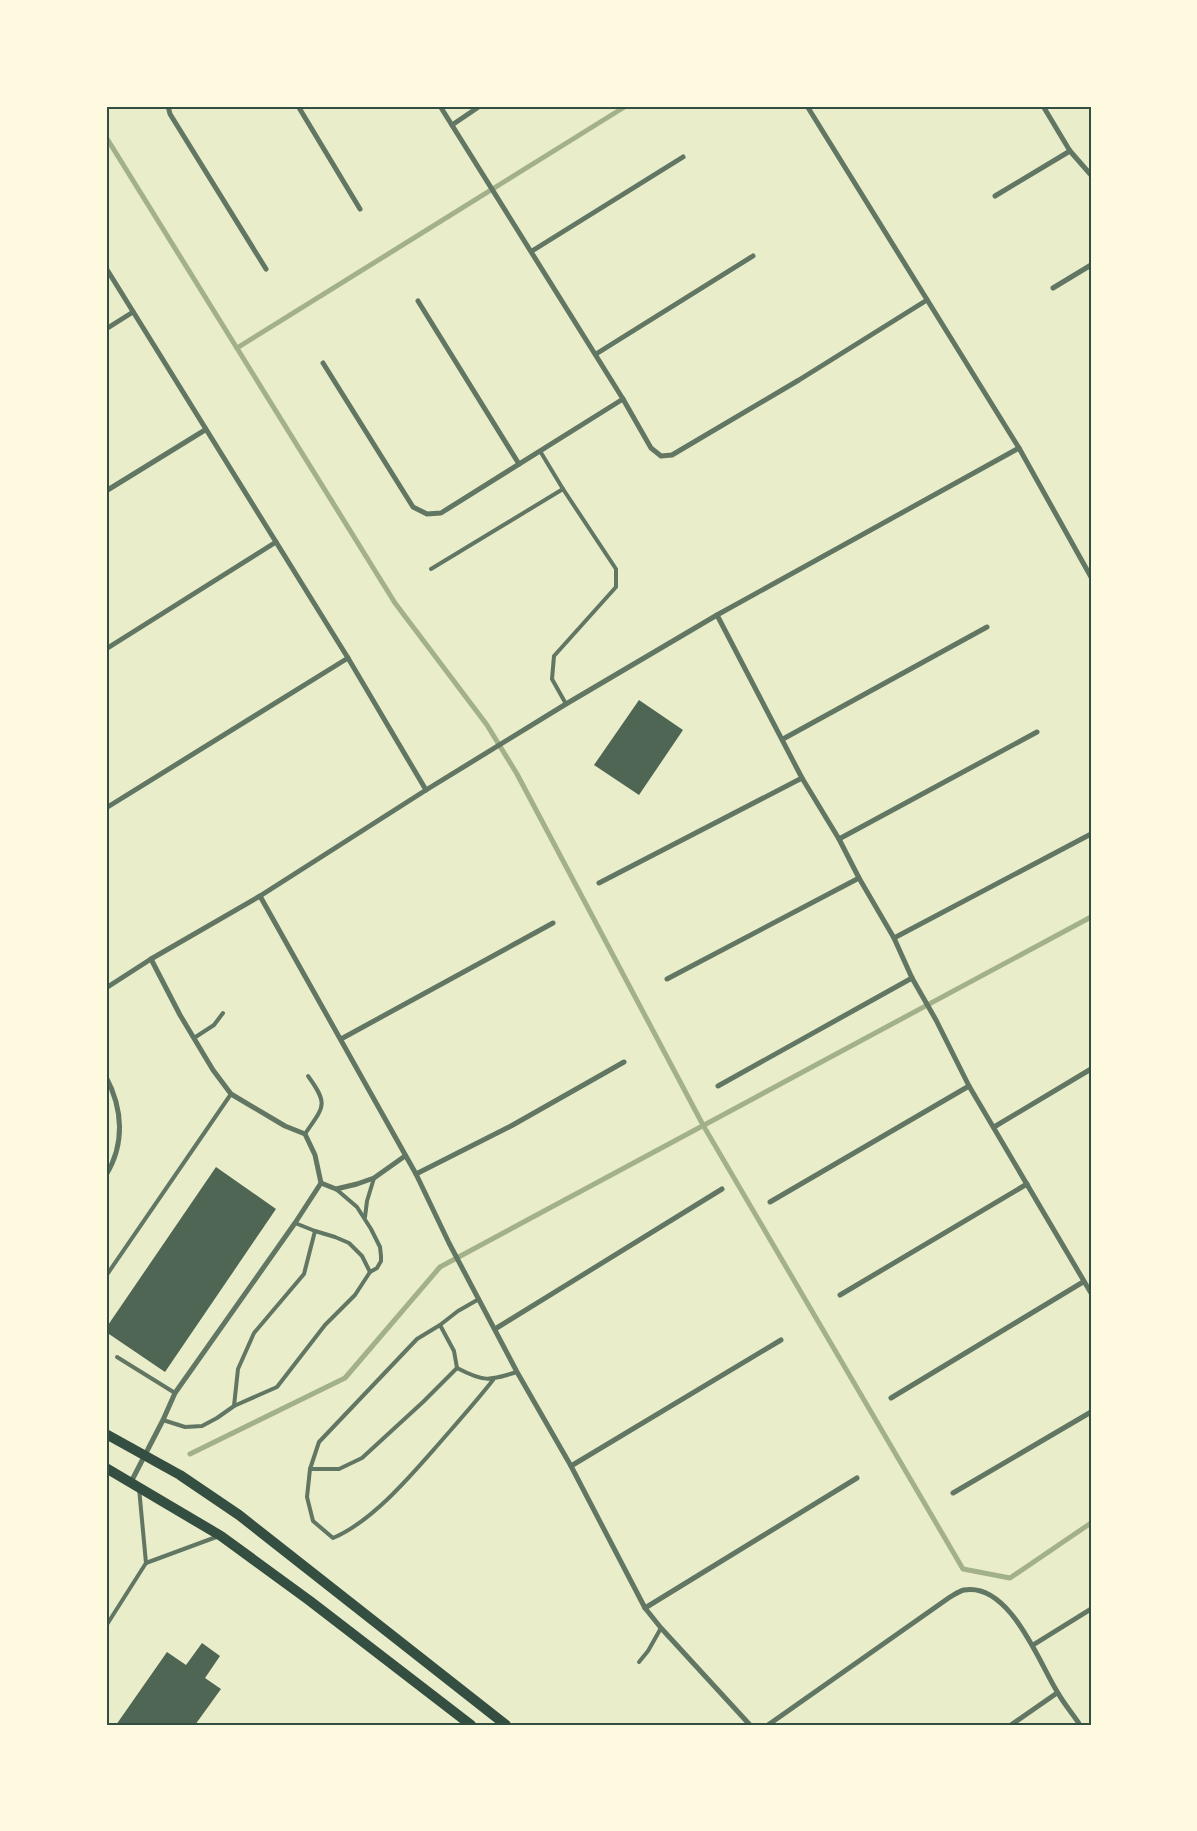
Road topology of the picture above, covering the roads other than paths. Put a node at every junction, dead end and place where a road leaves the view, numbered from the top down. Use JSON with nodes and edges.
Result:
{"nodes":[{"id":1,"x":168,"y":106,"type":"edge"},
{"id":2,"x":298,"y":106,"type":"edge"},
{"id":3,"x":440,"y":106,"type":"edge"},
{"id":4,"x":480,"y":106,"type":"edge"},
{"id":5,"x":807,"y":106,"type":"edge"},
{"id":6,"x":1044,"y":106,"type":"edge"},
{"id":7,"x":452,"y":125,"type":"junction"},
{"id":8,"x":1070,"y":152,"type":"junction"},
{"id":9,"x":683,"y":157,"type":"dead end"},
{"id":10,"x":1091,"y":175,"type":"edge"},
{"id":11,"x":995,"y":196,"type":"dead end"},
{"id":12,"x":360,"y":209,"type":"dead end"},
{"id":13,"x":532,"y":251,"type":"junction"},
{"id":14,"x":752,"y":256,"type":"dead end"},
{"id":15,"x":1091,"y":264,"type":"edge"},
{"id":16,"x":106,"y":268,"type":"edge"},
{"id":17,"x":266,"y":269,"type":"dead end"},
{"id":18,"x":1054,"y":288,"type":"dead end"},
{"id":19,"x":927,"y":300,"type":"junction"},
{"id":20,"x":418,"y":301,"type":"dead end"},
{"id":21,"x":133,"y":312,"type":"junction"},
{"id":22,"x":106,"y":329,"type":"edge"},
{"id":23,"x":596,"y":354,"type":"junction"},
{"id":24,"x":324,"y":363,"type":"dead end"},
{"id":25,"x":623,"y":399,"type":"junction"},
{"id":26,"x":205,"y":430,"type":"junction"},
{"id":27,"x":1019,"y":448,"type":"junction"},
{"id":28,"x":540,"y":450,"type":"junction"},
{"id":29,"x":519,"y":464,"type":"junction"},
{"id":30,"x":563,"y":489,"type":"junction"},
{"id":31,"x":106,"y":491,"type":"edge"},
{"id":32,"x":276,"y":542,"type":"junction"},
{"id":33,"x":431,"y":569,"type":"dead end"},
{"id":34,"x":1091,"y":576,"type":"edge"},
{"id":35,"x":717,"y":615,"type":"junction"},
{"id":36,"x":987,"y":627,"type":"dead end"},
{"id":37,"x":106,"y":649,"type":"edge"},
{"id":38,"x":348,"y":658,"type":"junction"},
{"id":39,"x":566,"y":704,"type":"junction"},
{"id":40,"x":1037,"y":732,"type":"dead end"},
{"id":41,"x":783,"y":739,"type":"junction"},
{"id":42,"x":802,"y":778,"type":"junction"},
{"id":43,"x":426,"y":790,"type":"junction"},
{"id":44,"x":106,"y":808,"type":"edge"},
{"id":45,"x":1091,"y":834,"type":"edge"},
{"id":46,"x":839,"y":840,"type":"junction"},
{"id":47,"x":859,"y":878,"type":"junction"},
{"id":48,"x":599,"y":883,"type":"dead end"},
{"id":49,"x":260,"y":896,"type":"junction"},
{"id":50,"x":553,"y":924,"type":"dead end"},
{"id":51,"x":894,"y":938,"type":"junction"},
{"id":52,"x":152,"y":959,"type":"junction"},
{"id":53,"x":912,"y":978,"type":"junction"},
{"id":54,"x":667,"y":979,"type":"dead end"},
{"id":55,"x":106,"y":988,"type":"edge"},
{"id":56,"x":223,"y":1013,"type":"dead end"},
{"id":57,"x":194,"y":1038,"type":"junction"},
{"id":58,"x":341,"y":1039,"type":"junction"},
{"id":59,"x":624,"y":1062,"type":"dead end"},
{"id":60,"x":1091,"y":1069,"type":"edge"},
{"id":61,"x":308,"y":1076,"type":"dead end"},
{"id":62,"x":106,"y":1077,"type":"edge"},
{"id":63,"x":718,"y":1086,"type":"dead end"},
{"id":64,"x":969,"y":1086,"type":"junction"},
{"id":65,"x":231,"y":1094,"type":"junction"},
{"id":66,"x":994,"y":1127,"type":"junction"},
{"id":67,"x":305,"y":1134,"type":"junction"},
{"id":68,"x":405,"y":1156,"type":"junction"},
{"id":69,"x":416,"y":1174,"type":"junction"},
{"id":70,"x":106,"y":1175,"type":"edge"},
{"id":71,"x":374,"y":1178,"type":"junction"},
{"id":72,"x":321,"y":1182,"type":"junction"},
{"id":73,"x":1027,"y":1184,"type":"junction"},
{"id":74,"x":336,"y":1189,"type":"junction"},
{"id":75,"x":722,"y":1189,"type":"dead end"},
{"id":76,"x":770,"y":1202,"type":"dead end"},
{"id":77,"x":365,"y":1218,"type":"junction"},
{"id":78,"x":295,"y":1223,"type":"junction"},
{"id":79,"x":315,"y":1232,"type":"junction"},
{"id":80,"x":370,"y":1272,"type":"junction"},
{"id":81,"x":106,"y":1276,"type":"edge"},
{"id":82,"x":1084,"y":1282,"type":"junction"},
{"id":83,"x":1091,"y":1294,"type":"edge"},
{"id":84,"x":840,"y":1295,"type":"dead end"},
{"id":85,"x":479,"y":1299,"type":"junction"},
{"id":86,"x":440,"y":1325,"type":"junction"},
{"id":87,"x":495,"y":1329,"type":"junction"},
{"id":88,"x":781,"y":1340,"type":"dead end"},
{"id":89,"x":117,"y":1357,"type":"dead end"},
{"id":90,"x":457,"y":1368,"type":"junction"},
{"id":91,"x":517,"y":1372,"type":"junction"},
{"id":92,"x":493,"y":1380,"type":"junction"},
{"id":93,"x":175,"y":1393,"type":"junction"},
{"id":94,"x":891,"y":1398,"type":"dead end"},
{"id":95,"x":234,"y":1406,"type":"junction"},
{"id":96,"x":1091,"y":1412,"type":"edge"},
{"id":97,"x":164,"y":1420,"type":"junction"},
{"id":98,"x":106,"y":1434,"type":"edge"},
{"id":99,"x":144,"y":1456,"type":"junction"},
{"id":100,"x":571,"y":1466,"type":"junction"},
{"id":101,"x":106,"y":1468,"type":"edge"},
{"id":102,"x":310,"y":1469,"type":"junction"},
{"id":103,"x":857,"y":1478,"type":"dead end"},
{"id":104,"x":135,"y":1485,"type":"junction"},
{"id":105,"x":953,"y":1493,"type":"dead end"},
{"id":106,"x":221,"y":1536,"type":"junction"},
{"id":107,"x":146,"y":1563,"type":"junction"},
{"id":108,"x":645,"y":1608,"type":"junction"},
{"id":109,"x":1091,"y":1609,"type":"edge"},
{"id":110,"x":106,"y":1626,"type":"edge"},
{"id":111,"x":660,"y":1628,"type":"junction"},
{"id":112,"x":1033,"y":1645,"type":"junction"},
{"id":113,"x":639,"y":1662,"type":"dead end"},
{"id":114,"x":1057,"y":1693,"type":"junction"},
{"id":115,"x":471,"y":1725,"type":"edge"},
{"id":116,"x":506,"y":1725,"type":"edge"},
{"id":117,"x":750,"y":1725,"type":"edge"},
{"id":118,"x":768,"y":1725,"type":"edge"},
{"id":119,"x":1011,"y":1725,"type":"edge"},
{"id":120,"x":1080,"y":1725,"type":"edge"}],
"edges":[{"from":1,"to":17,"type":"street"},
{"from":2,"to":12,"type":"street"},
{"from":3,"to":7,"type":"street"},
{"from":4,"to":7,"type":"street"},
{"from":5,"to":19,"type":"street"},
{"from":6,"to":8,"type":"street"},
{"from":7,"to":13,"type":"street"},
{"from":8,"to":10,"type":"street"},
{"from":8,"to":11,"type":"street"},
{"from":9,"to":13,"type":"street"},
{"from":13,"to":23,"type":"street"},
{"from":14,"to":23,"type":"street"},
{"from":15,"to":18,"type":"street"},
{"from":16,"to":21,"type":"street"},
{"from":19,"to":25,"type":"street"},
{"from":19,"to":27,"type":"street"},
{"from":20,"to":29,"type":"street"},
{"from":21,"to":22,"type":"street"},
{"from":21,"to":26,"type":"street"},
{"from":23,"to":25,"type":"street"},
{"from":24,"to":29,"type":"street"},
{"from":25,"to":28,"type":"street"},
{"from":26,"to":31,"type":"street"},
{"from":26,"to":32,"type":"street"},
{"from":27,"to":34,"type":"street"},
{"from":27,"to":35,"type":"street"},
{"from":28,"to":29,"type":"street"},
{"from":28,"to":30,"type":"lane"},
{"from":30,"to":33,"type":"lane"},
{"from":30,"to":39,"type":"lane"},
{"from":32,"to":37,"type":"street"},
{"from":32,"to":38,"type":"street"},
{"from":35,"to":39,"type":"street"},
{"from":35,"to":41,"type":"street"},
{"from":36,"to":41,"type":"street"},
{"from":38,"to":43,"type":"street"},
{"from":38,"to":44,"type":"street"},
{"from":39,"to":43,"type":"street"},
{"from":40,"to":46,"type":"street"},
{"from":41,"to":42,"type":"street"},
{"from":42,"to":46,"type":"street"},
{"from":42,"to":48,"type":"street"},
{"from":43,"to":49,"type":"street"},
{"from":45,"to":51,"type":"street"},
{"from":46,"to":47,"type":"street"},
{"from":47,"to":51,"type":"street"},
{"from":47,"to":54,"type":"street"},
{"from":49,"to":52,"type":"street"},
{"from":49,"to":58,"type":"street"},
{"from":50,"to":58,"type":"street"},
{"from":51,"to":53,"type":"street"},
{"from":52,"to":55,"type":"street"},
{"from":52,"to":57,"type":"street"},
{"from":53,"to":63,"type":"street"},
{"from":53,"to":64,"type":"street"},
{"from":56,"to":57,"type":"lane"},
{"from":57,"to":65,"type":"street"},
{"from":58,"to":68,"type":"street"},
{"from":59,"to":69,"type":"street"},
{"from":60,"to":66,"type":"street"},
{"from":61,"to":67,"type":"lane"},
{"from":62,"to":70,"type":"street"},
{"from":64,"to":66,"type":"street"},
{"from":64,"to":76,"type":"street"},
{"from":65,"to":67,"type":"street"},
{"from":65,"to":81,"type":"lane"},
{"from":66,"to":73,"type":"street"},
{"from":67,"to":72,"type":"street"},
{"from":68,"to":69,"type":"street"},
{"from":68,"to":71,"type":"street"},
{"from":69,"to":85,"type":"street"},
{"from":71,"to":74,"type":"street"},
{"from":71,"to":77,"type":"lane"},
{"from":72,"to":74,"type":"street"},
{"from":72,"to":78,"type":"street"},
{"from":73,"to":82,"type":"street"},
{"from":73,"to":84,"type":"street"},
{"from":74,"to":77,"type":"lane"},
{"from":75,"to":87,"type":"street"},
{"from":77,"to":80,"type":"lane"},
{"from":78,"to":79,"type":"lane"},
{"from":78,"to":93,"type":"street"},
{"from":79,"to":80,"type":"lane"},
{"from":79,"to":95,"type":"lane"},
{"from":80,"to":95,"type":"lane"},
{"from":82,"to":83,"type":"street"},
{"from":82,"to":94,"type":"street"},
{"from":85,"to":86,"type":"lane"},
{"from":85,"to":87,"type":"street"},
{"from":86,"to":90,"type":"lane"},
{"from":86,"to":102,"type":"lane"},
{"from":87,"to":91,"type":"street"},
{"from":88,"to":100,"type":"street"},
{"from":89,"to":93,"type":"lane"},
{"from":90,"to":92,"type":"lane"},
{"from":90,"to":102,"type":"lane"},
{"from":91,"to":92,"type":"lane"},
{"from":91,"to":100,"type":"street"},
{"from":92,"to":102,"type":"lane"},
{"from":93,"to":97,"type":"street"},
{"from":95,"to":97,"type":"lane"},
{"from":96,"to":105,"type":"street"},
{"from":97,"to":99,"type":"street"},
{"from":98,"to":99,"type":"main road"},
{"from":99,"to":104,"type":"street"},
{"from":99,"to":116,"type":"main road"},
{"from":100,"to":108,"type":"street"},
{"from":101,"to":104,"type":"main road"},
{"from":103,"to":108,"type":"street"},
{"from":104,"to":106,"type":"main road"},
{"from":104,"to":107,"type":"lane"},
{"from":106,"to":107,"type":"lane"},
{"from":106,"to":115,"type":"main road"},
{"from":107,"to":110,"type":"lane"},
{"from":108,"to":111,"type":"street"},
{"from":109,"to":112,"type":"street"},
{"from":111,"to":113,"type":"lane"},
{"from":111,"to":117,"type":"street"},
{"from":112,"to":114,"type":"street"},
{"from":112,"to":118,"type":"street"},
{"from":114,"to":119,"type":"street"},
{"from":114,"to":120,"type":"street"}]}
